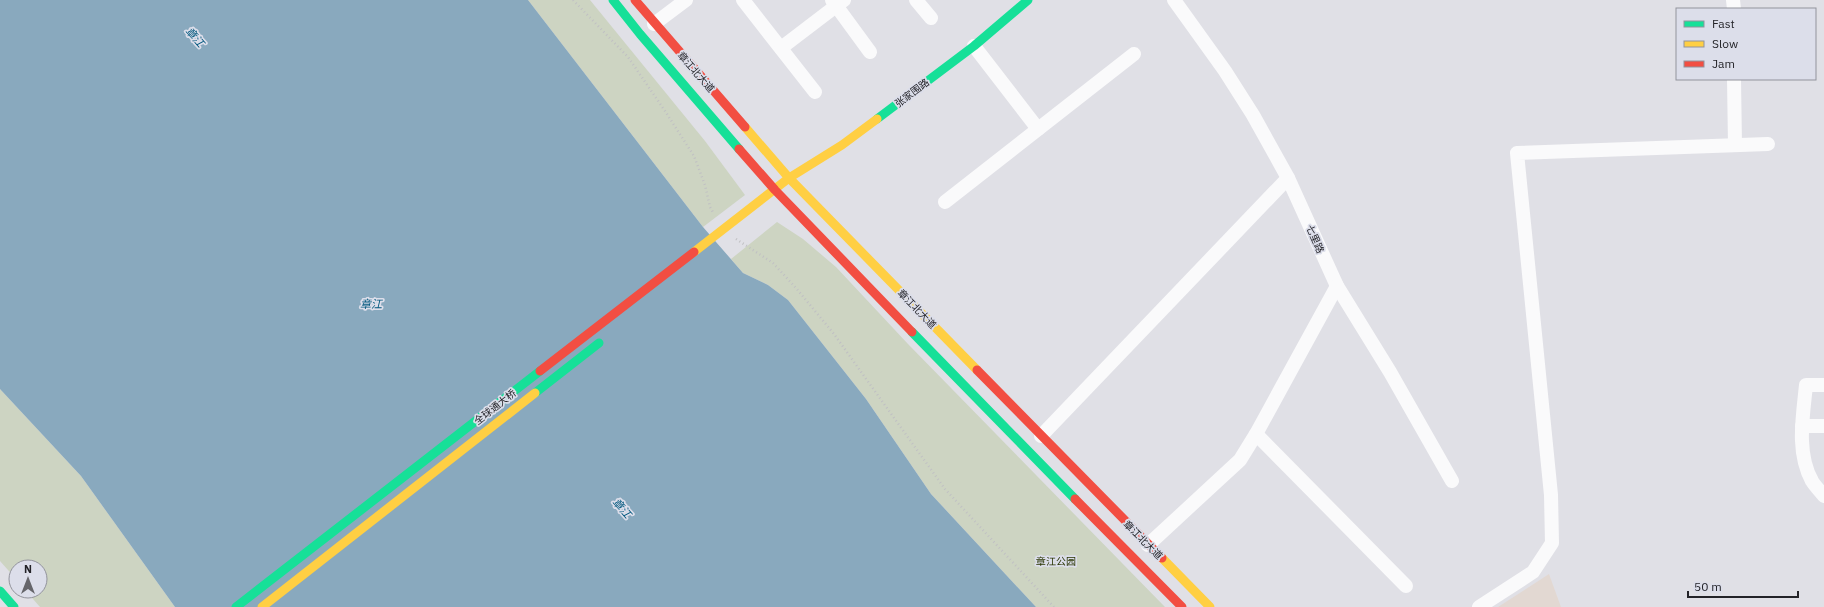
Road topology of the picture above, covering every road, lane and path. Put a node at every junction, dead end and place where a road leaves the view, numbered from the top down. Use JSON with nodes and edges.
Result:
{"nodes":[{"id":1,"x":573,"y":0,"type":"edge"},
{"id":2,"x":613,"y":0,"type":"edge"},
{"id":3,"x":635,"y":0,"type":"edge"},
{"id":4,"x":686,"y":0,"type":"edge"},
{"id":5,"x":744,"y":0,"type":"edge"},
{"id":6,"x":916,"y":0,"type":"edge"},
{"id":7,"x":1028,"y":0,"type":"edge"},
{"id":8,"x":1174,"y":0,"type":"edge"},
{"id":9,"x":838,"y":2,"type":"edge"},
{"id":10,"x":931,"y":18,"type":"dead end"},
{"id":11,"x":654,"y":24,"type":"junction"},
{"id":12,"x":974,"y":46,"type":"junction"},
{"id":13,"x":781,"y":48,"type":"junction"},
{"id":14,"x":870,"y":52,"type":"dead end"},
{"id":15,"x":1134,"y":54,"type":"dead end"},
{"id":16,"x":1734,"y":80,"type":"edge"},
{"id":17,"x":815,"y":92,"type":"dead end"},
{"id":18,"x":1038,"y":129,"type":"junction"},
{"id":19,"x":1768,"y":144,"type":"dead end"},
{"id":20,"x":842,"y":145,"type":"junction"},
{"id":21,"x":1735,"y":145,"type":"junction"},
{"id":22,"x":816,"y":172,"type":"dead end"},
{"id":23,"x":789,"y":178,"type":"junction"},
{"id":24,"x":1288,"y":178,"type":"junction"},
{"id":25,"x":802,"y":186,"type":"junction"},
{"id":26,"x":776,"y":190,"type":"junction"},
{"id":27,"x":782,"y":202,"type":"junction"},
{"id":28,"x":945,"y":202,"type":"dead end"},
{"id":29,"x":716,"y":217,"type":"dead end"},
{"id":30,"x":735,"y":238,"type":"dead end"},
{"id":31,"x":1336,"y":286,"type":"junction"},
{"id":32,"x":605,"y":339,"type":"dead end"},
{"id":33,"x":1824,"y":385,"type":"edge"},
{"id":34,"x":1802,"y":426,"type":"junction"},
{"id":35,"x":1824,"y":426,"type":"edge"},
{"id":36,"x":1256,"y":434,"type":"junction"},
{"id":37,"x":1042,"y":436,"type":"junction"},
{"id":38,"x":1452,"y":480,"type":"dead end"},
{"id":39,"x":1824,"y":496,"type":"edge"},
{"id":40,"x":1148,"y":545,"type":"junction"},
{"id":41,"x":1406,"y":586,"type":"dead end"},
{"id":42,"x":0,"y":590,"type":"edge"},
{"id":43,"x":14,"y":607,"type":"edge"},
{"id":44,"x":236,"y":607,"type":"edge"},
{"id":45,"x":262,"y":607,"type":"edge"},
{"id":46,"x":1054,"y":607,"type":"edge"},
{"id":47,"x":1182,"y":607,"type":"edge"},
{"id":48,"x":1210,"y":607,"type":"edge"},
{"id":49,"x":1479,"y":607,"type":"edge"}],
"edges":[{"from":1,"to":29,"type":"path"},
{"from":2,"to":26,"type":"main road","name":"章江北大道"},
{"from":3,"to":11,"type":"main road","name":"章江北大道"},
{"from":4,"to":11,"type":"street"},
{"from":5,"to":13,"type":"street"},
{"from":6,"to":10,"type":"street"},
{"from":7,"to":12,"type":"main road","name":"张家围路"},
{"from":8,"to":24,"type":"street","name":"七里路"},
{"from":9,"to":13,"type":"street"},
{"from":9,"to":14,"type":"street"},
{"from":11,"to":23,"type":"main road","name":"章江北大道"},
{"from":12,"to":18,"type":"street"},
{"from":12,"to":20,"type":"main road","name":"张家围路"},
{"from":13,"to":17,"type":"street"},
{"from":15,"to":18,"type":"street"},
{"from":16,"to":21,"type":"street"},
{"from":18,"to":28,"type":"street"},
{"from":19,"to":21,"type":"street"},
{"from":20,"to":22,"type":"main road"},
{"from":20,"to":23,"type":"main road","name":"张家围路"},
{"from":21,"to":49,"type":"street"},
{"from":23,"to":25,"type":"main road","name":"章江北大道"},
{"from":23,"to":26,"type":"main road","name":"张家围路"},
{"from":24,"to":31,"type":"street","name":"七里路"},
{"from":24,"to":37,"type":"street"},
{"from":25,"to":27,"type":"main road"},
{"from":25,"to":37,"type":"main road","name":"章江北大道"},
{"from":26,"to":27,"type":"main road","name":"章江北大道"},
{"from":26,"to":44,"type":"main road","name":"全球通大桥"},
{"from":27,"to":47,"type":"main road","name":"章江北大道"},
{"from":30,"to":46,"type":"path"},
{"from":31,"to":36,"type":"street"},
{"from":31,"to":38,"type":"street","name":"七里路"},
{"from":32,"to":45,"type":"main road","name":"全球通大桥"},
{"from":33,"to":34,"type":"street"},
{"from":34,"to":35,"type":"street"},
{"from":34,"to":39,"type":"street"},
{"from":36,"to":40,"type":"street"},
{"from":36,"to":41,"type":"street"},
{"from":37,"to":40,"type":"main road","name":"章江北大道"},
{"from":40,"to":48,"type":"main road","name":"章江北大道"},
{"from":42,"to":43,"type":"main road"}]}
